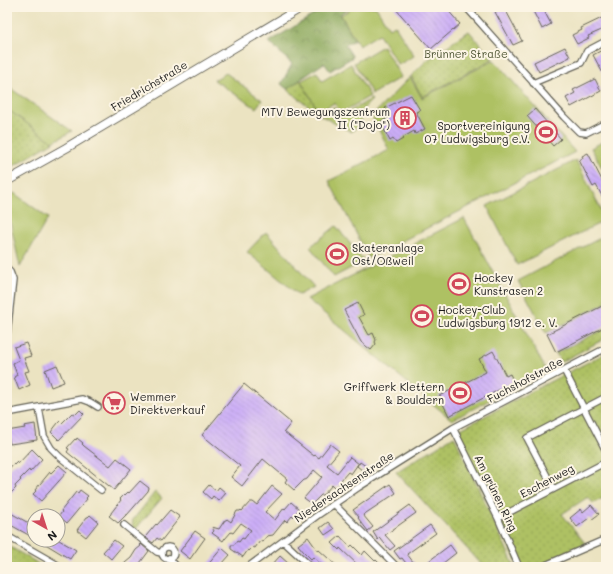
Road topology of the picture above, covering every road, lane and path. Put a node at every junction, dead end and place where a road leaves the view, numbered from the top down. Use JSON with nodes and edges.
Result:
{"nodes":[{"id":1,"x":302,"y":7,"type":"edge"},
{"id":2,"x":477,"y":7,"type":"edge"},
{"id":3,"x":468,"y":9,"type":"edge"},
{"id":4,"x":606,"y":41,"type":"edge"},
{"id":5,"x":534,"y":83,"type":"junction"},
{"id":6,"x":606,"y":123,"type":"edge"},
{"id":7,"x":7,"y":181,"type":"edge"},
{"id":8,"x":7,"y":269,"type":"edge"},
{"id":9,"x":7,"y":334,"type":"edge"},
{"id":10,"x":606,"y":348,"type":"edge"},
{"id":11,"x":564,"y":370,"type":"junction"},
{"id":12,"x":606,"y":397,"type":"edge"},
{"id":13,"x":98,"y":407,"type":"dead end"},
{"id":14,"x":39,"y":408,"type":"junction"},
{"id":15,"x":584,"y":409,"type":"junction"},
{"id":16,"x":7,"y":413,"type":"edge"},
{"id":17,"x":453,"y":428,"type":"junction"},
{"id":18,"x":606,"y":451,"type":"edge"},
{"id":19,"x":606,"y":462,"type":"edge"},
{"id":20,"x":554,"y":489,"type":"junction"},
{"id":21,"x":101,"y":490,"type":"dead end"},
{"id":22,"x":334,"y":504,"type":"junction"},
{"id":23,"x":498,"y":518,"type":"junction"},
{"id":24,"x":124,"y":525,"type":"dead end"},
{"id":25,"x":7,"y":536,"type":"edge"},
{"id":26,"x":606,"y":539,"type":"edge"},
{"id":27,"x":283,"y":541,"type":"junction"},
{"id":28,"x":162,"y":553,"type":"junction"},
{"id":29,"x":169,"y":558,"type":"junction"},
{"id":30,"x":61,"y":567,"type":"edge"},
{"id":31,"x":177,"y":567,"type":"edge"},
{"id":32,"x":248,"y":567,"type":"edge"},
{"id":33,"x":311,"y":567,"type":"edge"},
{"id":34,"x":397,"y":567,"type":"edge"},
{"id":35,"x":519,"y":567,"type":"edge"},
{"id":36,"x":541,"y":567,"type":"edge"}],
"edges":[{"from":1,"to":7,"type":"main road","name":"Friedrichstraße"},
{"from":2,"to":3,"type":"street"},
{"from":3,"to":5,"type":"street"},
{"from":4,"to":5,"type":"street"},
{"from":5,"to":6,"type":"street"},
{"from":8,"to":9,"type":"street"},
{"from":10,"to":11,"type":"street","name":"Fuchshofstraße"},
{"from":11,"to":15,"type":"street"},
{"from":11,"to":17,"type":"street","name":"Fuchshofstraße"},
{"from":12,"to":15,"type":"street"},
{"from":13,"to":14,"type":"street"},
{"from":14,"to":16,"type":"street"},
{"from":14,"to":21,"type":"street"},
{"from":15,"to":18,"type":"street"},
{"from":15,"to":20,"type":"street"},
{"from":17,"to":22,"type":"street","name":"Niedersachsenstraße"},
{"from":17,"to":23,"type":"street","name":"Am grünen Ring"},
{"from":19,"to":20,"type":"street","name":"Eschenweg"},
{"from":20,"to":23,"type":"street","name":"Eschenweg"},
{"from":22,"to":27,"type":"street","name":"Niedersachsenstraße"},
{"from":22,"to":34,"type":"street"},
{"from":23,"to":35,"type":"street","name":"Am grünen Ring"},
{"from":24,"to":28,"type":"street"},
{"from":25,"to":30,"type":"street"},
{"from":26,"to":36,"type":"street"},
{"from":27,"to":32,"type":"street","name":"Niedersachsenstraße"},
{"from":27,"to":33,"type":"street"},
{"from":28,"to":29,"type":"street"},
{"from":28,"to":29,"type":"street"},
{"from":29,"to":31,"type":"street"}]}
